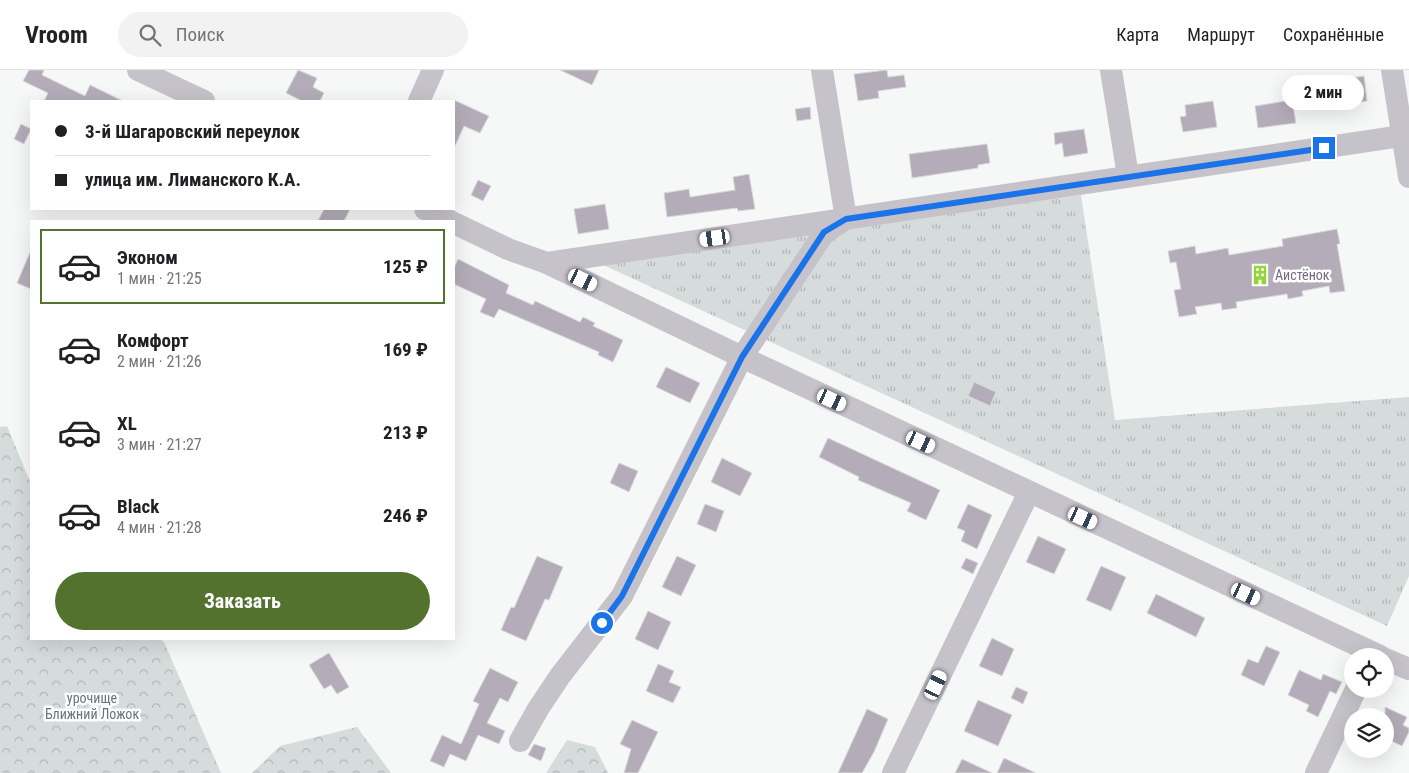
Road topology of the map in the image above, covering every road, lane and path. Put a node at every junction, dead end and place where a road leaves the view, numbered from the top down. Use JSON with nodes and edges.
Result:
{"nodes":[{"id":1,"x":138,"y":70,"type":"edge"},
{"id":2,"x":433,"y":70,"type":"edge"},
{"id":3,"x":822,"y":70,"type":"edge"},
{"id":4,"x":1111,"y":70,"type":"edge"},
{"id":5,"x":1392,"y":70,"type":"edge"},
{"id":6,"x":202,"y":100,"type":"edge"},
{"id":7,"x":419,"y":100,"type":"edge"},
{"id":8,"x":1406,"y":136,"type":"edge"},
{"id":9,"x":1128,"y":176,"type":"junction"},
{"id":10,"x":1409,"y":177,"type":"edge"},
{"id":11,"x":427,"y":210,"type":"edge"},
{"id":12,"x":846,"y":219,"type":"junction"},
{"id":13,"x":447,"y":220,"type":"edge"},
{"id":14,"x":455,"y":223,"type":"edge"},
{"id":15,"x":547,"y":262,"type":"junction"},
{"id":16,"x":742,"y":357,"type":"junction"},
{"id":17,"x":1029,"y":492,"type":"junction"},
{"id":18,"x":1360,"y":648,"type":"edge"},
{"id":19,"x":1394,"y":663,"type":"edge"},
{"id":20,"x":1409,"y":670,"type":"edge"},
{"id":21,"x":1352,"y":698,"type":"edge"},
{"id":22,"x":520,"y":741,"type":"dead end"},
{"id":23,"x":893,"y":773,"type":"edge"},
{"id":24,"x":1316,"y":773,"type":"edge"}],
"edges":[{"from":1,"to":6,"type":"street"},
{"from":2,"to":7,"type":"street"},
{"from":3,"to":12,"type":"street"},
{"from":4,"to":9,"type":"street"},
{"from":5,"to":8,"type":"street"},
{"from":8,"to":9,"type":"street"},
{"from":8,"to":10,"type":"street"},
{"from":9,"to":12,"type":"street"},
{"from":11,"to":13,"type":"street"},
{"from":12,"to":15,"type":"street"},
{"from":12,"to":16,"type":"street"},
{"from":14,"to":15,"type":"street"},
{"from":15,"to":16,"type":"street"},
{"from":16,"to":17,"type":"street"},
{"from":16,"to":22,"type":"street"},
{"from":17,"to":18,"type":"street"},
{"from":17,"to":23,"type":"street"},
{"from":19,"to":20,"type":"street"},
{"from":21,"to":24,"type":"street"}]}
